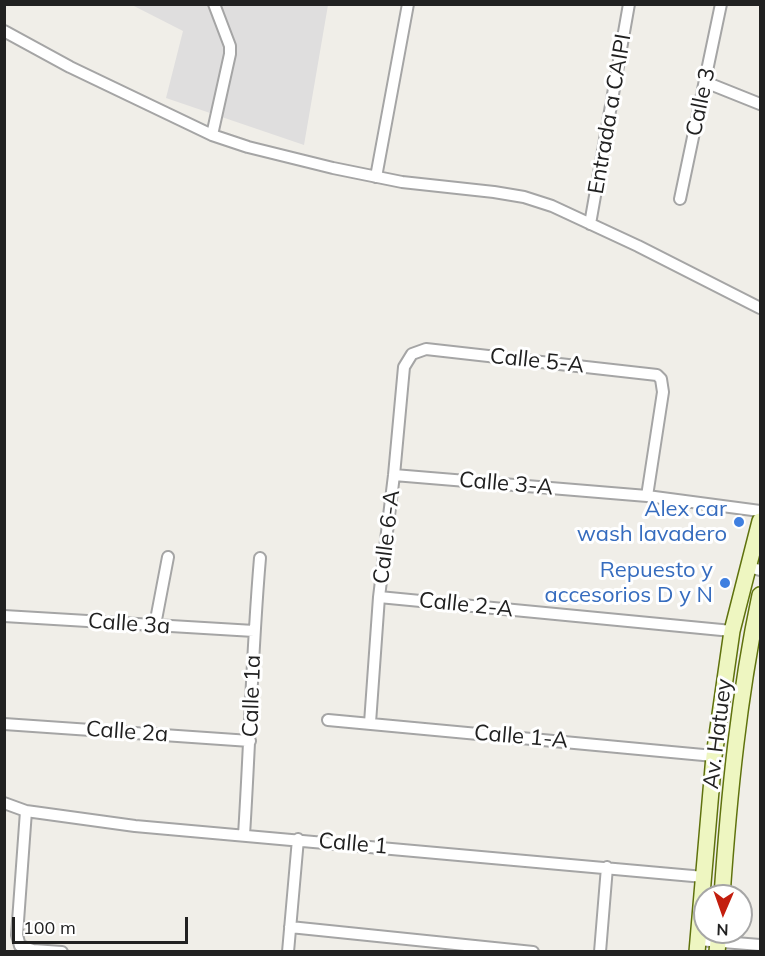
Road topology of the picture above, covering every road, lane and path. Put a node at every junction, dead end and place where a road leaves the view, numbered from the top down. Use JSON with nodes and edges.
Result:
{"nodes":[{"id":1,"x":214,"y":4,"type":"edge"},
{"id":2,"x":408,"y":4,"type":"edge"},
{"id":3,"x":629,"y":4,"type":"edge"},
{"id":4,"x":721,"y":4,"type":"edge"},
{"id":5,"x":4,"y":32,"type":"edge"},
{"id":6,"x":705,"y":82,"type":"junction"},
{"id":7,"x":760,"y":104,"type":"edge"},
{"id":8,"x":212,"y":135,"type":"junction"},
{"id":9,"x":376,"y":177,"type":"junction"},
{"id":10,"x":680,"y":200,"type":"dead end"},
{"id":11,"x":590,"y":224,"type":"junction"},
{"id":12,"x":760,"y":309,"type":"edge"},
{"id":13,"x":412,"y":354,"type":"joint"},
{"id":14,"x":394,"y":474,"type":"junction"},
{"id":15,"x":647,"y":496,"type":"junction"},
{"id":16,"x":760,"y":511,"type":"edge"},
{"id":17,"x":760,"y":521,"type":"edge"},
{"id":18,"x":168,"y":557,"type":"dead end"},
{"id":19,"x":260,"y":558,"type":"dead end"},
{"id":20,"x":754,"y":569,"type":"edge"},
{"id":21,"x":760,"y":595,"type":"edge"},
{"id":22,"x":379,"y":597,"type":"junction"},
{"id":23,"x":4,"y":616,"type":"edge"},
{"id":24,"x":154,"y":625,"type":"junction"},
{"id":25,"x":254,"y":631,"type":"junction"},
{"id":26,"x":732,"y":631,"type":"junction"},
{"id":27,"x":328,"y":720,"type":"dead end"},
{"id":28,"x":370,"y":723,"type":"junction"},
{"id":29,"x":4,"y":724,"type":"edge"},
{"id":30,"x":250,"y":741,"type":"junction"},
{"id":31,"x":714,"y":756,"type":"junction"},
{"id":32,"x":4,"y":803,"type":"edge"},
{"id":33,"x":26,"y":811,"type":"junction"},
{"id":34,"x":244,"y":835,"type":"junction"},
{"id":35,"x":298,"y":839,"type":"junction"},
{"id":36,"x":607,"y":867,"type":"junction"},
{"id":37,"x":704,"y":877,"type":"junction"},
{"id":38,"x":723,"y":884,"type":"edge"},
{"id":39,"x":290,"y":927,"type":"junction"},
{"id":40,"x":698,"y":946,"type":"edge"},
{"id":41,"x":62,"y":951,"type":"edge"},
{"id":42,"x":288,"y":951,"type":"edge"},
{"id":43,"x":533,"y":951,"type":"edge"},
{"id":44,"x":600,"y":951,"type":"edge"}],
"edges":[{"from":1,"to":8,"type":"street"},
{"from":2,"to":9,"type":"street"},
{"from":3,"to":11,"type":"street","name":"Entrada a CAIPI"},
{"from":4,"to":6,"type":"street","name":"Calle 3"},
{"from":5,"to":8,"type":"street"},
{"from":6,"to":7,"type":"street"},
{"from":6,"to":10,"type":"street","name":"Calle 3"},
{"from":8,"to":9,"type":"street"},
{"from":9,"to":11,"type":"street"},
{"from":11,"to":12,"type":"street"},
{"from":13,"to":14,"type":"street","name":"Calle 6-A"},
{"from":13,"to":15,"type":"street","name":"Calle 5-A"},
{"from":14,"to":15,"type":"street","name":"Calle 3-A"},
{"from":14,"to":22,"type":"street","name":"Calle 6-A"},
{"from":15,"to":16,"type":"street","name":"Calle 3-A"},
{"from":17,"to":20,"type":"main road","name":"Av. Hatuey"},
{"from":18,"to":24,"type":"street"},
{"from":19,"to":25,"type":"street","name":"Calle 1a"},
{"from":20,"to":26,"type":"main road","name":"Av. Hatuey"},
{"from":21,"to":38,"type":"main road","name":"Av. Hatuey"},
{"from":22,"to":26,"type":"street","name":"Calle 2-A"},
{"from":22,"to":28,"type":"street","name":"Calle 6-A"},
{"from":23,"to":24,"type":"street","name":"Calle 3a"},
{"from":24,"to":25,"type":"street","name":"Calle 3a"},
{"from":25,"to":30,"type":"street","name":"Calle 1a"},
{"from":26,"to":31,"type":"main road","name":"Av. Hatuey"},
{"from":27,"to":28,"type":"street","name":"Calle 1-A"},
{"from":28,"to":31,"type":"street","name":"Calle 1-A"},
{"from":29,"to":30,"type":"street","name":"Calle 2a"},
{"from":30,"to":34,"type":"street","name":"Calle 1a"},
{"from":31,"to":37,"type":"main road","name":"Av. Hatuey"},
{"from":32,"to":33,"type":"street","name":"Calle 1"},
{"from":33,"to":34,"type":"street","name":"Calle 1"},
{"from":33,"to":41,"type":"street"},
{"from":34,"to":35,"type":"street","name":"Calle 1"},
{"from":35,"to":36,"type":"street","name":"Calle 1"},
{"from":35,"to":39,"type":"street"},
{"from":36,"to":37,"type":"street","name":"Calle 1"},
{"from":36,"to":44,"type":"street"},
{"from":37,"to":40,"type":"main road","name":"Av. Hatuey"},
{"from":39,"to":42,"type":"street"},
{"from":39,"to":43,"type":"street"}]}
